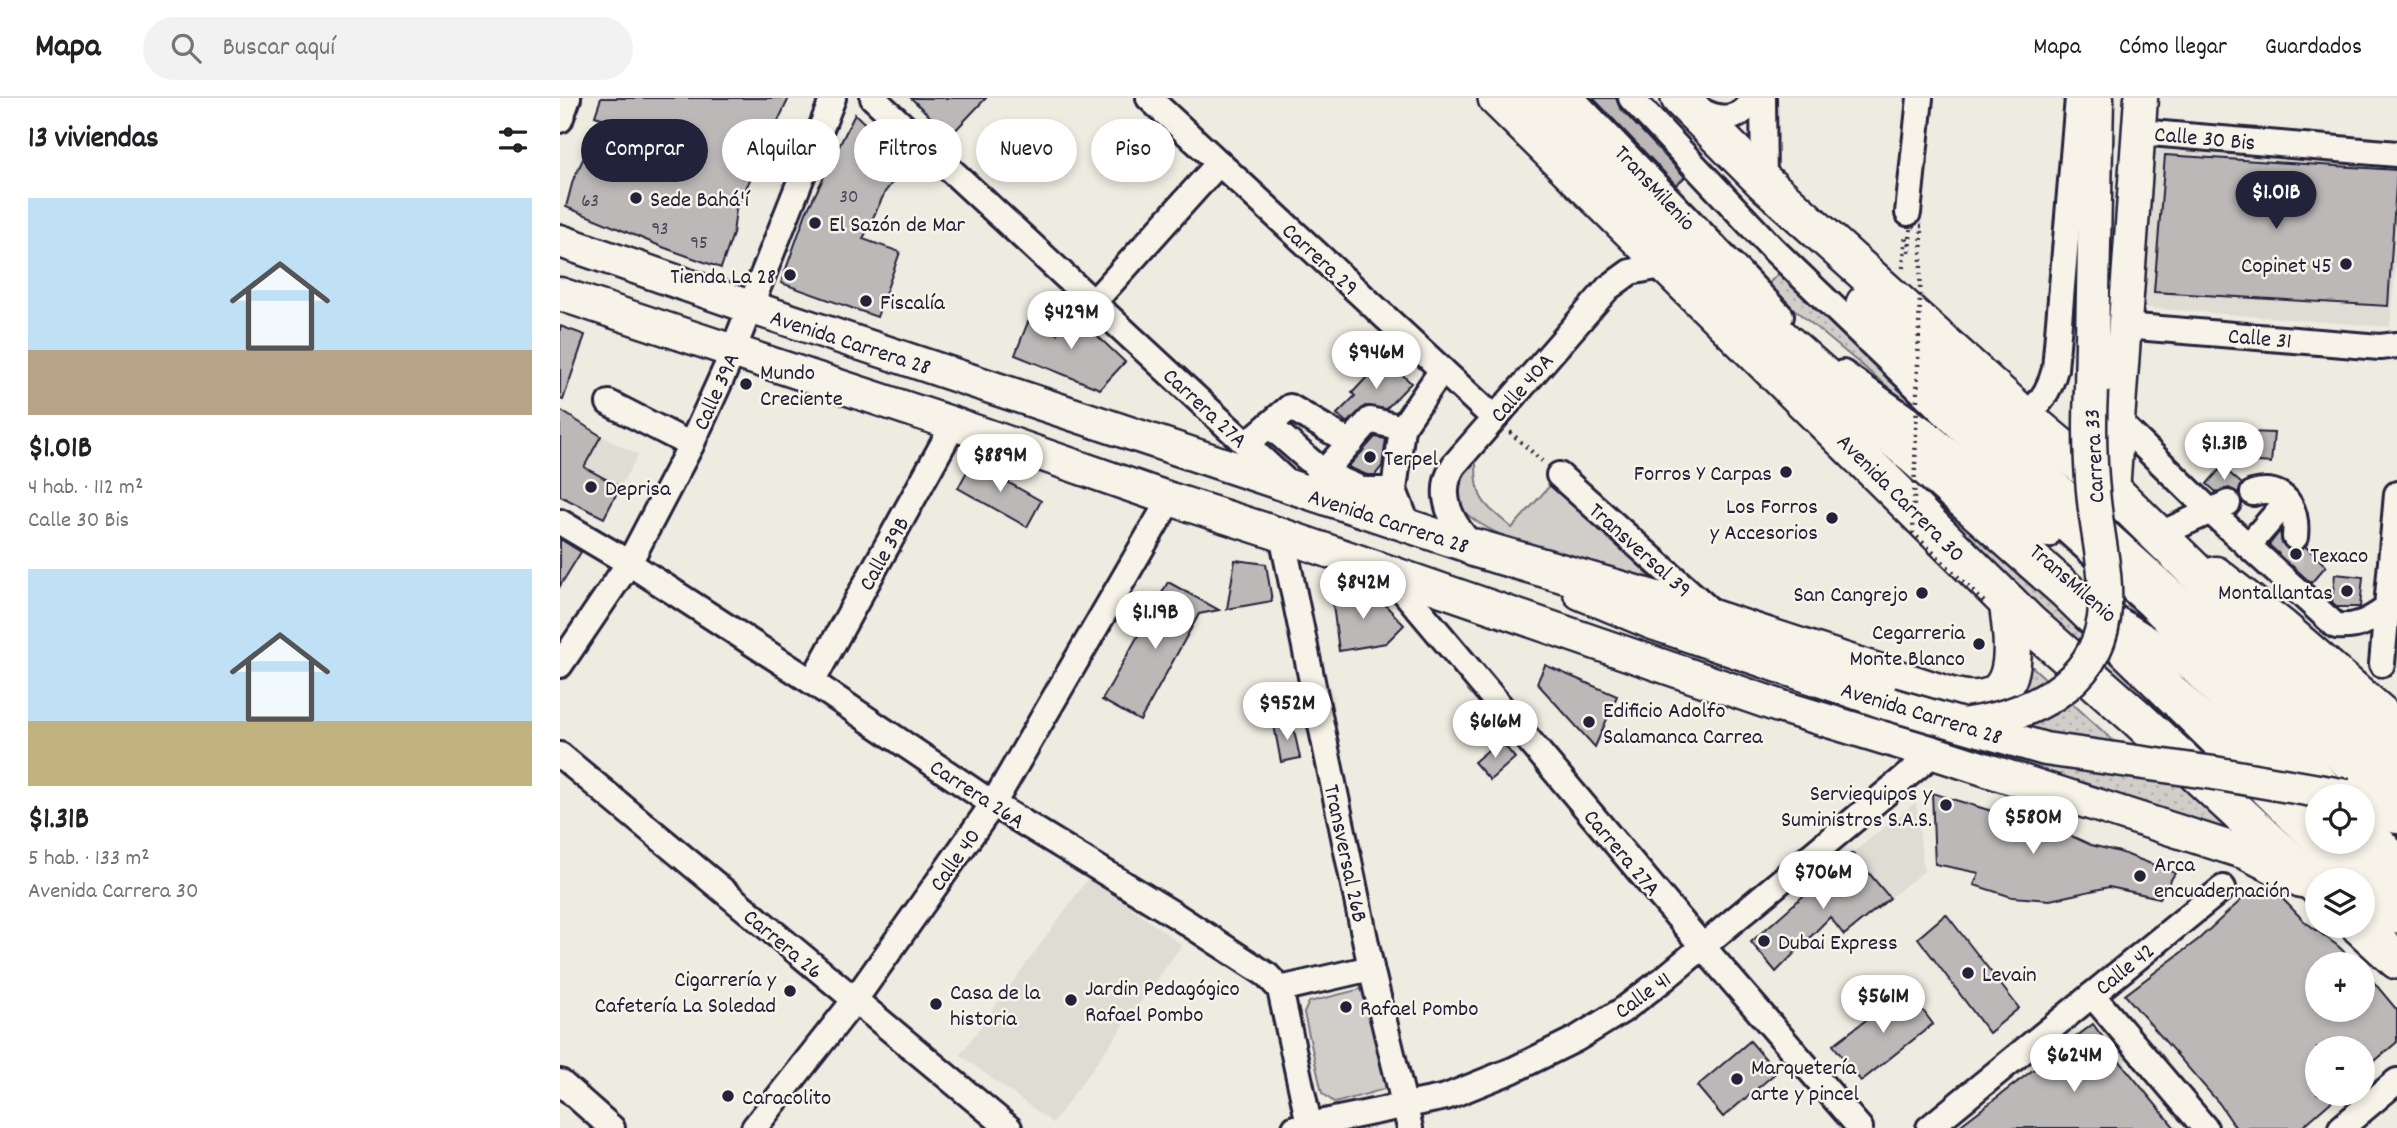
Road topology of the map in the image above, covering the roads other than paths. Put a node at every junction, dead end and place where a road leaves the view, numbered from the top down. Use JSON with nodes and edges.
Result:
{"nodes":[{"id":1,"x":568,"y":98,"type":"edge"},
{"id":2,"x":833,"y":98,"type":"edge"},
{"id":3,"x":873,"y":98,"type":"edge"},
{"id":4,"x":1149,"y":98,"type":"edge"},
{"id":5,"x":1497,"y":98,"type":"edge"},
{"id":6,"x":1536,"y":98,"type":"edge"},
{"id":7,"x":1572,"y":98,"type":"edge"},
{"id":8,"x":1631,"y":98,"type":"edge"},
{"id":9,"x":1753,"y":98,"type":"edge"},
{"id":10,"x":1763,"y":98,"type":"edge"},
{"id":11,"x":1920,"y":98,"type":"edge"},
{"id":12,"x":2078,"y":98,"type":"edge"},
{"id":13,"x":2098,"y":98,"type":"edge"},
{"id":14,"x":2141,"y":98,"type":"edge"},
{"id":15,"x":1681,"y":99,"type":"edge"},
{"id":16,"x":560,"y":120,"type":"edge"},
{"id":17,"x":2139,"y":132,"type":"junction"},
{"id":18,"x":2397,"y":154,"type":"edge"},
{"id":19,"x":1219,"y":163,"type":"junction"},
{"id":20,"x":1764,"y":183,"type":"junction"},
{"id":21,"x":1908,"y":213,"type":"road end"},
{"id":22,"x":560,"y":241,"type":"edge"},
{"id":23,"x":1667,"y":265,"type":"junction"},
{"id":24,"x":560,"y":294,"type":"edge"},
{"id":25,"x":1740,"y":302,"type":"junction"},
{"id":26,"x":1093,"y":303,"type":"junction"},
{"id":27,"x":750,"y":307,"type":"junction"},
{"id":28,"x":2124,"y":326,"type":"junction"},
{"id":29,"x":2397,"y":345,"type":"edge"},
{"id":30,"x":732,"y":352,"type":"junction"},
{"id":31,"x":1831,"y":365,"type":"junction"},
{"id":32,"x":1442,"y":370,"type":"junction"},
{"id":33,"x":609,"y":403,"type":"dead end"},
{"id":34,"x":1949,"y":417,"type":"junction"},
{"id":35,"x":2025,"y":417,"type":"junction"},
{"id":36,"x":1494,"y":418,"type":"junction"},
{"id":37,"x":2117,"y":420,"type":"junction"},
{"id":38,"x":954,"y":424,"type":"junction"},
{"id":39,"x":1269,"y":425,"type":"junction"},
{"id":40,"x":1402,"y":428,"type":"junction"},
{"id":41,"x":1991,"y":430,"type":"junction"},
{"id":42,"x":1350,"y":443,"type":"junction"},
{"id":43,"x":1246,"y":444,"type":"junction"},
{"id":44,"x":691,"y":445,"type":"junction"},
{"id":45,"x":1864,"y":459,"type":"junction"},
{"id":46,"x":1559,"y":475,"type":"road end"},
{"id":47,"x":1308,"y":484,"type":"junction"},
{"id":48,"x":1394,"y":490,"type":"junction"},
{"id":49,"x":2113,"y":491,"type":"junction"},
{"id":50,"x":2253,"y":493,"type":"dead end"},
{"id":51,"x":2397,"y":494,"type":"edge"},
{"id":52,"x":1170,"y":499,"type":"junction"},
{"id":53,"x":2287,"y":501,"type":"junction"},
{"id":54,"x":2218,"y":507,"type":"junction"},
{"id":55,"x":560,"y":522,"type":"edge"},
{"id":56,"x":1408,"y":526,"type":"junction"},
{"id":57,"x":2165,"y":532,"type":"junction"},
{"id":58,"x":1283,"y":535,"type":"junction"},
{"id":59,"x":2295,"y":537,"type":"tunnel mouth"},
{"id":60,"x":2095,"y":543,"type":"junction"},
{"id":61,"x":2248,"y":546,"type":"junction"},
{"id":62,"x":1475,"y":548,"type":"junction"},
{"id":63,"x":629,"y":563,"type":"junction"},
{"id":64,"x":2288,"y":572,"type":"junction"},
{"id":65,"x":1389,"y":574,"type":"junction"},
{"id":66,"x":1997,"y":603,"type":"junction"},
{"id":67,"x":2386,"y":610,"type":"junction"},
{"id":68,"x":1724,"y":623,"type":"junction"},
{"id":69,"x":2283,"y":626,"type":"junction"},
{"id":70,"x":2382,"y":664,"type":"dead end"},
{"id":71,"x":560,"y":665,"type":"edge"},
{"id":72,"x":812,"y":682,"type":"junction"},
{"id":73,"x":2397,"y":725,"type":"edge"},
{"id":74,"x":1959,"y":726,"type":"junction"},
{"id":75,"x":1934,"y":753,"type":"junction"},
{"id":76,"x":560,"y":755,"type":"edge"},
{"id":77,"x":2397,"y":763,"type":"edge"},
{"id":78,"x":2329,"y":784,"type":"edge"},
{"id":79,"x":2305,"y":786,"type":"edge"},
{"id":80,"x":2305,"y":789,"type":"edge"},
{"id":81,"x":993,"y":804,"type":"junction"},
{"id":82,"x":2375,"y":804,"type":"edge"},
{"id":83,"x":2397,"y":804,"type":"edge"},
{"id":84,"x":2397,"y":817,"type":"edge"},
{"id":85,"x":2305,"y":824,"type":"edge"},
{"id":86,"x":2375,"y":833,"type":"edge"},
{"id":87,"x":2335,"y":854,"type":"edge"},
{"id":88,"x":2371,"y":854,"type":"edge"},
{"id":89,"x":2397,"y":856,"type":"edge"},
{"id":90,"x":2349,"y":868,"type":"edge"},
{"id":91,"x":2305,"y":877,"type":"edge"},
{"id":92,"x":2397,"y":881,"type":"edge"},
{"id":93,"x":2305,"y":882,"type":"edge"},
{"id":94,"x":2223,"y":888,"type":"dead end"},
{"id":95,"x":2375,"y":893,"type":"edge"},
{"id":96,"x":2397,"y":914,"type":"edge"},
{"id":97,"x":2373,"y":938,"type":"edge"},
{"id":98,"x":1703,"y":947,"type":"junction"},
{"id":99,"x":2397,"y":960,"type":"edge"},
{"id":100,"x":1371,"y":968,"type":"junction"},
{"id":101,"x":1280,"y":989,"type":"junction"},
{"id":102,"x":2092,"y":995,"type":"junction"},
{"id":103,"x":854,"y":1001,"type":"junction"},
{"id":104,"x":2397,"y":1081,"type":"edge"},
{"id":105,"x":560,"y":1082,"type":"edge"},
{"id":106,"x":1408,"y":1116,"type":"edge"},
{"id":107,"x":1301,"y":1126,"type":"edge"},
{"id":108,"x":612,"y":1128,"type":"edge"},
{"id":109,"x":754,"y":1128,"type":"edge"},
{"id":110,"x":1009,"y":1128,"type":"edge"},
{"id":111,"x":1860,"y":1128,"type":"edge"},
{"id":112,"x":1928,"y":1128,"type":"edge"},
{"id":113,"x":2205,"y":1128,"type":"edge"},
{"id":114,"x":2341,"y":1128,"type":"edge"}],
"edges":[{"from":1,"to":16,"type":"street"},
{"from":2,"to":27,"type":"street","name":"Calle 39A"},
{"from":3,"to":26,"type":"street","name":"Carrera 27A"},
{"from":4,"to":19,"type":"street","name":"Carrera 29"},
{"from":5,"to":23,"type":"highway","name":"Avenida Carrera 30"},
{"from":6,"to":25,"type":"highway","name":"Avenida Carrera 30"},
{"from":7,"to":31,"type":"street","name":"TransMilenio"},
{"from":8,"to":34,"type":"street","name":"TransMilenio"},
{"from":9,"to":15,"type":"street"},
{"from":10,"to":20,"type":"street"},
{"from":11,"to":21,"type":"street"},
{"from":12,"to":35,"type":"street"},
{"from":13,"to":74,"type":"main road","name":"Carrera 33","bridge":true},
{"from":14,"to":17,"type":"main road","name":"Carrera 33"},
{"from":15,"to":20,"type":"highway"},
{"from":17,"to":18,"type":"street","name":"Calle 30 Bis"},
{"from":17,"to":28,"type":"main road","name":"Carrera 33"},
{"from":19,"to":26,"type":"street"},
{"from":19,"to":32,"type":"street","name":"Carrera 29"},
{"from":20,"to":35,"type":"highway"},
{"from":20,"to":41,"type":"highway"},
{"from":22,"to":27,"type":"main road","name":"Avenida Carrera 28"},
{"from":23,"to":36,"type":"street","name":"Calle 40A"},
{"from":23,"to":45,"type":"highway","name":"Avenida Carrera 30"},
{"from":24,"to":30,"type":"main road","name":"Avenida Carrera 28"},
{"from":25,"to":45,"type":"highway"},
{"from":25,"to":85,"type":"highway","name":"Avenida Carrera 30"},
{"from":26,"to":43,"type":"street","name":"Carrera 27A"},
{"from":27,"to":30,"type":"street","name":"Calle 39A"},
{"from":27,"to":47,"type":"main road","name":"Avenida Carrera 28"},
{"from":28,"to":29,"type":"street","name":"Calle 31"},
{"from":28,"to":37,"type":"main road","name":"Carrera 33"},
{"from":30,"to":38,"type":"main road","name":"Avenida Carrera 28"},
{"from":30,"to":44,"type":"street","name":"Calle 39A"},
{"from":31,"to":60,"type":"street","name":"TransMilenio"},
{"from":31,"to":79,"type":"street","name":"TransMilenio"},
{"from":32,"to":36,"type":"street","name":"Carrera 29"},
{"from":32,"to":40,"type":"street"},
{"from":33,"to":44,"type":"street"},
{"from":34,"to":41,"type":"street","name":"TransMilenio"},
{"from":34,"to":60,"type":"street","name":"TransMilenio"},
{"from":35,"to":41,"type":"street"},
{"from":35,"to":49,"type":"highway"},
{"from":36,"to":62,"type":"street","name":"Calle 40A"},
{"from":37,"to":49,"type":"main road","name":"Carrera 33"},
{"from":37,"to":54,"type":"street"},
{"from":38,"to":52,"type":"main road","name":"Avenida Carrera 28"},
{"from":38,"to":72,"type":"street","name":"Calle 39B"},
{"from":39,"to":42,"type":"street"},
{"from":39,"to":43,"type":"street"},
{"from":39,"to":47,"type":"street"},
{"from":40,"to":42,"type":"street"},
{"from":40,"to":48,"type":"street"},
{"from":41,"to":60,"type":"highway"},
{"from":42,"to":47,"type":"street"},
{"from":43,"to":47,"type":"street","name":"Carrera 27A"},
{"from":44,"to":63,"type":"street","name":"Calle 39A"},
{"from":45,"to":66,"type":"highway","name":"Avenida Carrera 30"},
{"from":46,"to":68,"type":"street","name":"Transversal 39"},
{"from":47,"to":48,"type":"street"},
{"from":47,"to":56,"type":"main road","name":"Avenida Carrera 28"},
{"from":48,"to":56,"type":"street"},
{"from":49,"to":57,"type":"main road"},
{"from":49,"to":60,"type":"street"},
{"from":49,"to":77,"type":"highway"},
{"from":50,"to":53,"type":"street"},
{"from":51,"to":67,"type":"street"},
{"from":52,"to":58,"type":"main road","name":"Avenida Carrera 28"},
{"from":52,"to":81,"type":"street","name":"Calle 40"},
{"from":53,"to":59,"type":"street"},
{"from":53,"to":61,"type":"street"},
{"from":54,"to":57,"type":"street"},
{"from":54,"to":61,"type":"street"},
{"from":55,"to":63,"type":"street","name":"Carrera 26A"},
{"from":56,"to":62,"type":"main road","name":"Avenida Carrera 28"},
{"from":57,"to":69,"type":"main road"},
{"from":58,"to":65,"type":"main road","name":"Avenida Carrera 28"},
{"from":58,"to":100,"type":"street","name":"Transversal 26B"},
{"from":60,"to":78,"type":"street","name":"TransMilenio"},
{"from":60,"to":83,"type":"highway"},
{"from":61,"to":64,"type":"street"},
{"from":62,"to":68,"type":"highway"},
{"from":62,"to":74,"type":"main road","name":"Avenida Carrera 28","bridge":true},
{"from":63,"to":71,"type":"street","name":"Calle 39A"},
{"from":63,"to":72,"type":"street","name":"Carrera 26A"},
{"from":64,"to":67,"type":"street"},
{"from":64,"to":69,"type":"street"},
{"from":65,"to":75,"type":"main road","name":"Avenida Carrera 28"},
{"from":65,"to":98,"type":"street","name":"Carrera 27A"},
{"from":66,"to":68,"type":"highway"},
{"from":66,"to":91,"type":"highway","name":"Avenida Carrera 30"},
{"from":67,"to":70,"type":"street"},
{"from":69,"to":73,"type":"main road"},
{"from":72,"to":81,"type":"street","name":"Carrera 26A"},
{"from":74,"to":80,"type":"main road","name":"Avenida Carrera 28","bridge":true},
{"from":75,"to":93,"type":"main road","name":"Avenida Carrera 28"},
{"from":75,"to":98,"type":"street","name":"Calle 41"},
{"from":76,"to":103,"type":"street","name":"Carrera 26"},
{"from":81,"to":101,"type":"street","name":"Carrera 26A"},
{"from":81,"to":103,"type":"street","name":"Calle 40"},
{"from":82,"to":84,"type":"main road"},
{"from":86,"to":89,"type":"street"},
{"from":87,"to":90,"type":"highway"},
{"from":88,"to":92,"type":"street"},
{"from":94,"to":102,"type":"street","name":"Calle 42"},
{"from":95,"to":96,"type":"highway"},
{"from":97,"to":99,"type":"highway"},
{"from":98,"to":106,"type":"street","name":"Calle 41"},
{"from":98,"to":111,"type":"street","name":"Carrera 27A"},
{"from":100,"to":101,"type":"street"},
{"from":100,"to":106,"type":"street","name":"Transversal 26B"},
{"from":101,"to":107,"type":"street"},
{"from":102,"to":112,"type":"street","name":"Calle 42"},
{"from":102,"to":113,"type":"street"},
{"from":103,"to":109,"type":"street","name":"Calle 40"},
{"from":103,"to":110,"type":"street","name":"Carrera 26"},
{"from":104,"to":114,"type":"street"},
{"from":105,"to":108,"type":"street"},
{"from":106,"to":107,"type":"street","name":"Calle 41"}]}
